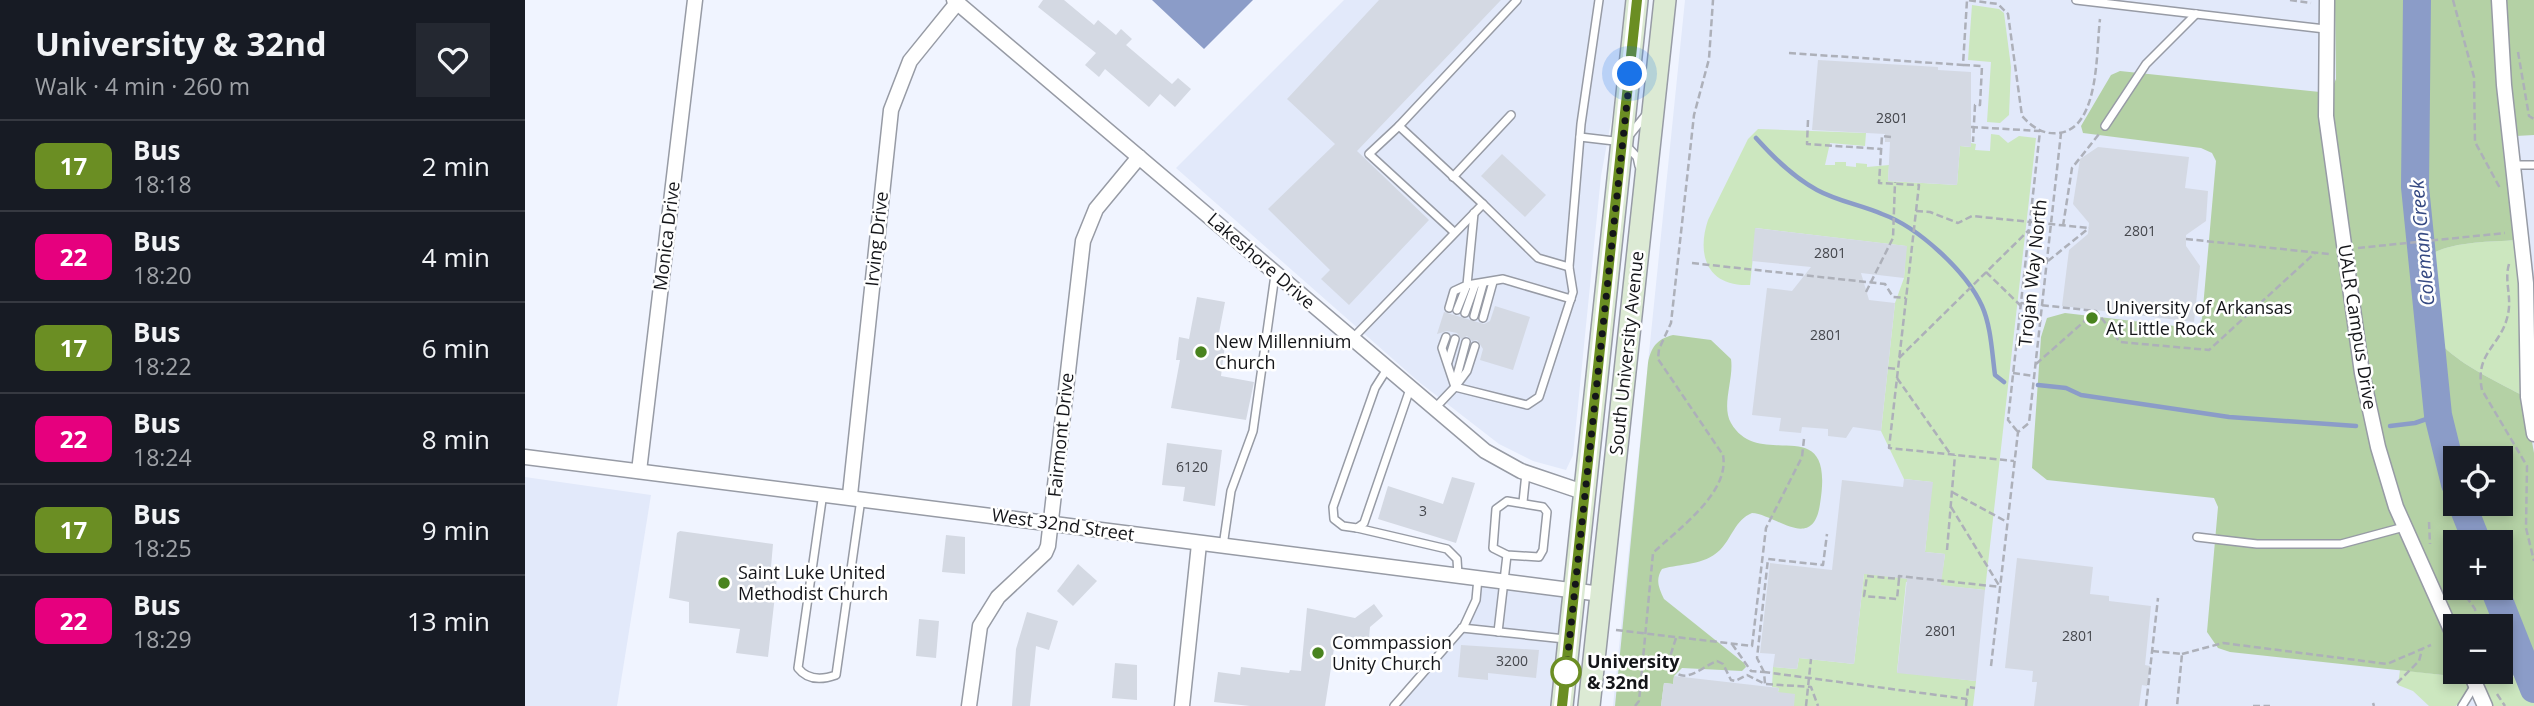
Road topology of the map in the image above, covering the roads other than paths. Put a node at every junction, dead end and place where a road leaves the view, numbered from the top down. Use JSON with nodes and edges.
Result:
{"nodes":[{"id":1,"x":695,"y":0,"type":"edge"},
{"id":2,"x":1517,"y":0,"type":"edge"},
{"id":3,"x":1599,"y":0,"type":"edge"},
{"id":4,"x":1637,"y":0,"type":"edge"},
{"id":5,"x":1665,"y":0,"type":"edge"},
{"id":6,"x":2076,"y":0,"type":"edge"},
{"id":7,"x":2499,"y":0,"type":"edge"},
{"id":8,"x":955,"y":1,"type":"edge"},
{"id":9,"x":2321,"y":2,"type":"edge"},
{"id":10,"x":2196,"y":14,"type":"junction"},
{"id":11,"x":2325,"y":29,"type":"junction"},
{"id":12,"x":1654,"y":99,"type":"junction"},
{"id":13,"x":1511,"y":115,"type":"dead end"},
{"id":14,"x":1399,"y":126,"type":"junction"},
{"id":15,"x":2105,"y":126,"type":"road end"},
{"id":16,"x":1580,"y":137,"type":"junction"},
{"id":17,"x":1623,"y":142,"type":"junction"},
{"id":18,"x":1139,"y":157,"type":"junction"},
{"id":19,"x":2534,"y":165,"type":"edge"},
{"id":20,"x":2514,"y":166,"type":"junction"},
{"id":21,"x":1453,"y":177,"type":"junction"},
{"id":22,"x":1644,"y":191,"type":"junction"},
{"id":23,"x":1483,"y":204,"type":"junction"},
{"id":24,"x":1474,"y":212,"type":"junction"},
{"id":25,"x":1454,"y":232,"type":"junction"},
{"id":26,"x":1569,"y":267,"type":"junction"},
{"id":27,"x":1275,"y":274,"type":"junction"},
{"id":28,"x":1493,"y":282,"type":"junction"},
{"id":29,"x":1475,"y":285,"type":"junction"},
{"id":30,"x":1571,"y":299,"type":"junction"},
{"id":31,"x":1474,"y":316,"type":"dead end"},
{"id":32,"x":1483,"y":318,"type":"dead end"},
{"id":33,"x":1444,"y":336,"type":"dead end"},
{"id":34,"x":1352,"y":339,"type":"junction"},
{"id":35,"x":1455,"y":339,"type":"dead end"},
{"id":36,"x":1466,"y":342,"type":"dead end"},
{"id":37,"x":1475,"y":345,"type":"dead end"},
{"id":38,"x":1447,"y":363,"type":"junction"},
{"id":39,"x":1387,"y":369,"type":"junction"},
{"id":40,"x":1455,"y":387,"type":"junction"},
{"id":41,"x":1410,"y":389,"type":"junction"},
{"id":42,"x":1435,"y":409,"type":"junction"},
{"id":43,"x":2534,"y":434,"type":"edge"},
{"id":44,"x":525,"y":457,"type":"edge"},
{"id":45,"x":639,"y":471,"type":"junction"},
{"id":46,"x":1526,"y":473,"type":"junction"},
{"id":47,"x":824,"y":492,"type":"junction"},
{"id":48,"x":1586,"y":493,"type":"junction"},
{"id":49,"x":855,"y":496,"type":"junction"},
{"id":50,"x":1523,"y":502,"type":"junction"},
{"id":51,"x":1052,"y":522,"type":"junction"},
{"id":52,"x":2404,"y":527,"type":"junction"},
{"id":53,"x":1357,"y":528,"type":"junction"},
{"id":54,"x":2197,"y":537,"type":"dead end"},
{"id":55,"x":1199,"y":544,"type":"junction"},
{"id":56,"x":1223,"y":547,"type":"junction"},
{"id":57,"x":1507,"y":555,"type":"junction"},
{"id":58,"x":1458,"y":575,"type":"junction"},
{"id":59,"x":1478,"y":578,"type":"junction"},
{"id":60,"x":1503,"y":581,"type":"junction"},
{"id":61,"x":1575,"y":590,"type":"junction"},
{"id":62,"x":1601,"y":594,"type":"junction"},
{"id":63,"x":2444,"y":614,"type":"edge"},
{"id":64,"x":1462,"y":628,"type":"junction"},
{"id":65,"x":1498,"y":632,"type":"junction"},
{"id":66,"x":1569,"y":640,"type":"junction"},
{"id":67,"x":2471,"y":684,"type":"edge"},
{"id":68,"x":2476,"y":684,"type":"edge"},
{"id":69,"x":969,"y":706,"type":"edge"},
{"id":70,"x":1182,"y":706,"type":"edge"},
{"id":71,"x":1394,"y":706,"type":"edge"},
{"id":72,"x":1562,"y":706,"type":"edge"},
{"id":73,"x":1589,"y":706,"type":"edge"},
{"id":74,"x":2462,"y":706,"type":"edge"},
{"id":75,"x":2485,"y":706,"type":"edge"}],
"edges":[{"from":1,"to":45,"type":"street","name":"Monica Drive"},
{"from":2,"to":14,"type":"lane"},
{"from":3,"to":16,"type":"lane"},
{"from":4,"to":17,"type":"main road","name":"South University Avenue"},
{"from":5,"to":12,"type":"main road","name":"South University Avenue"},
{"from":6,"to":10,"type":"lane"},
{"from":7,"to":20,"type":"street"},
{"from":8,"to":18,"type":"street","name":"Lakeshore Drive"},
{"from":8,"to":49,"type":"street","name":"Irving Drive"},
{"from":9,"to":11,"type":"street","name":"UALR Campus Drive"},
{"from":10,"to":11,"type":"lane"},
{"from":10,"to":15,"type":"lane"},
{"from":11,"to":52,"type":"street","name":"UALR Campus Drive"},
{"from":12,"to":17,"type":"lane"},
{"from":12,"to":22,"type":"main road","name":"South University Avenue"},
{"from":13,"to":21,"type":"lane"},
{"from":14,"to":21,"type":"lane"},
{"from":14,"to":25,"type":"lane"},
{"from":16,"to":17,"type":"lane"},
{"from":16,"to":26,"type":"lane"},
{"from":17,"to":22,"type":"lane"},
{"from":17,"to":48,"type":"main road","name":"South University Avenue"},
{"from":18,"to":27,"type":"street","name":"Lakeshore Drive"},
{"from":18,"to":51,"type":"street","name":"Fairmont Drive"},
{"from":19,"to":20,"type":"lane"},
{"from":20,"to":43,"type":"street"},
{"from":21,"to":23,"type":"lane"},
{"from":22,"to":62,"type":"main road","name":"South University Avenue"},
{"from":23,"to":24,"type":"lane"},
{"from":23,"to":26,"type":"lane"},
{"from":24,"to":25,"type":"lane"},
{"from":24,"to":29,"type":"lane"},
{"from":25,"to":34,"type":"lane"},
{"from":26,"to":30,"type":"lane"},
{"from":27,"to":34,"type":"street","name":"Lakeshore Drive"},
{"from":27,"to":56,"type":"lane"},
{"from":28,"to":29,"type":"lane"},
{"from":28,"to":30,"type":"lane"},
{"from":28,"to":32,"type":"lane"},
{"from":29,"to":29,"type":"lane"},
{"from":29,"to":31,"type":"lane"},
{"from":30,"to":40,"type":"lane"},
{"from":33,"to":38,"type":"lane"},
{"from":34,"to":39,"type":"street","name":"Lakeshore Drive"},
{"from":35,"to":38,"type":"lane"},
{"from":36,"to":40,"type":"lane"},
{"from":37,"to":40,"type":"lane"},
{"from":38,"to":40,"type":"lane"},
{"from":39,"to":41,"type":"street","name":"Lakeshore Drive"},
{"from":39,"to":53,"type":"lane"},
{"from":40,"to":42,"type":"lane"},
{"from":41,"to":42,"type":"street","name":"Lakeshore Drive"},
{"from":41,"to":53,"type":"lane"},
{"from":42,"to":46,"type":"street","name":"Lakeshore Drive"},
{"from":44,"to":45,"type":"street","name":"West 32nd Street"},
{"from":45,"to":47,"type":"street","name":"West 32nd Street"},
{"from":46,"to":48,"type":"street","name":"Lakeshore Drive"},
{"from":46,"to":50,"type":"lane"},
{"from":47,"to":49,"type":"street","name":"West 32nd Street"},
{"from":47,"to":49,"type":"lane"},
{"from":48,"to":61,"type":"main road","name":"South University Avenue"},
{"from":49,"to":51,"type":"street","name":"West 32nd Street"},
{"from":50,"to":57,"type":"lane"},
{"from":50,"to":57,"type":"lane"},
{"from":51,"to":55,"type":"street","name":"West 32nd Street"},
{"from":51,"to":69,"type":"street","name":"Fairmont Drive"},
{"from":52,"to":54,"type":"lane"},
{"from":52,"to":63,"type":"street","name":"UALR Campus Drive"},
{"from":53,"to":58,"type":"lane"},
{"from":55,"to":56,"type":"street","name":"West 32nd Street"},
{"from":55,"to":70,"type":"street"},
{"from":56,"to":58,"type":"street","name":"West 32nd Street"},
{"from":57,"to":60,"type":"lane"},
{"from":58,"to":59,"type":"street","name":"West 32nd Street"},
{"from":59,"to":60,"type":"street","name":"West 32nd Street"},
{"from":59,"to":64,"type":"lane"},
{"from":60,"to":61,"type":"street","name":"West 32nd Street"},
{"from":60,"to":65,"type":"lane"},
{"from":61,"to":62,"type":"street","name":"West 32nd Street"},
{"from":61,"to":66,"type":"main road","name":"South University Avenue"},
{"from":62,"to":73,"type":"main road","name":"South University Avenue"},
{"from":64,"to":65,"type":"lane"},
{"from":64,"to":71,"type":"lane"},
{"from":65,"to":66,"type":"lane"},
{"from":66,"to":72,"type":"main road","name":"South University Avenue"},
{"from":67,"to":74,"type":"lane"},
{"from":68,"to":75,"type":"street"}]}
